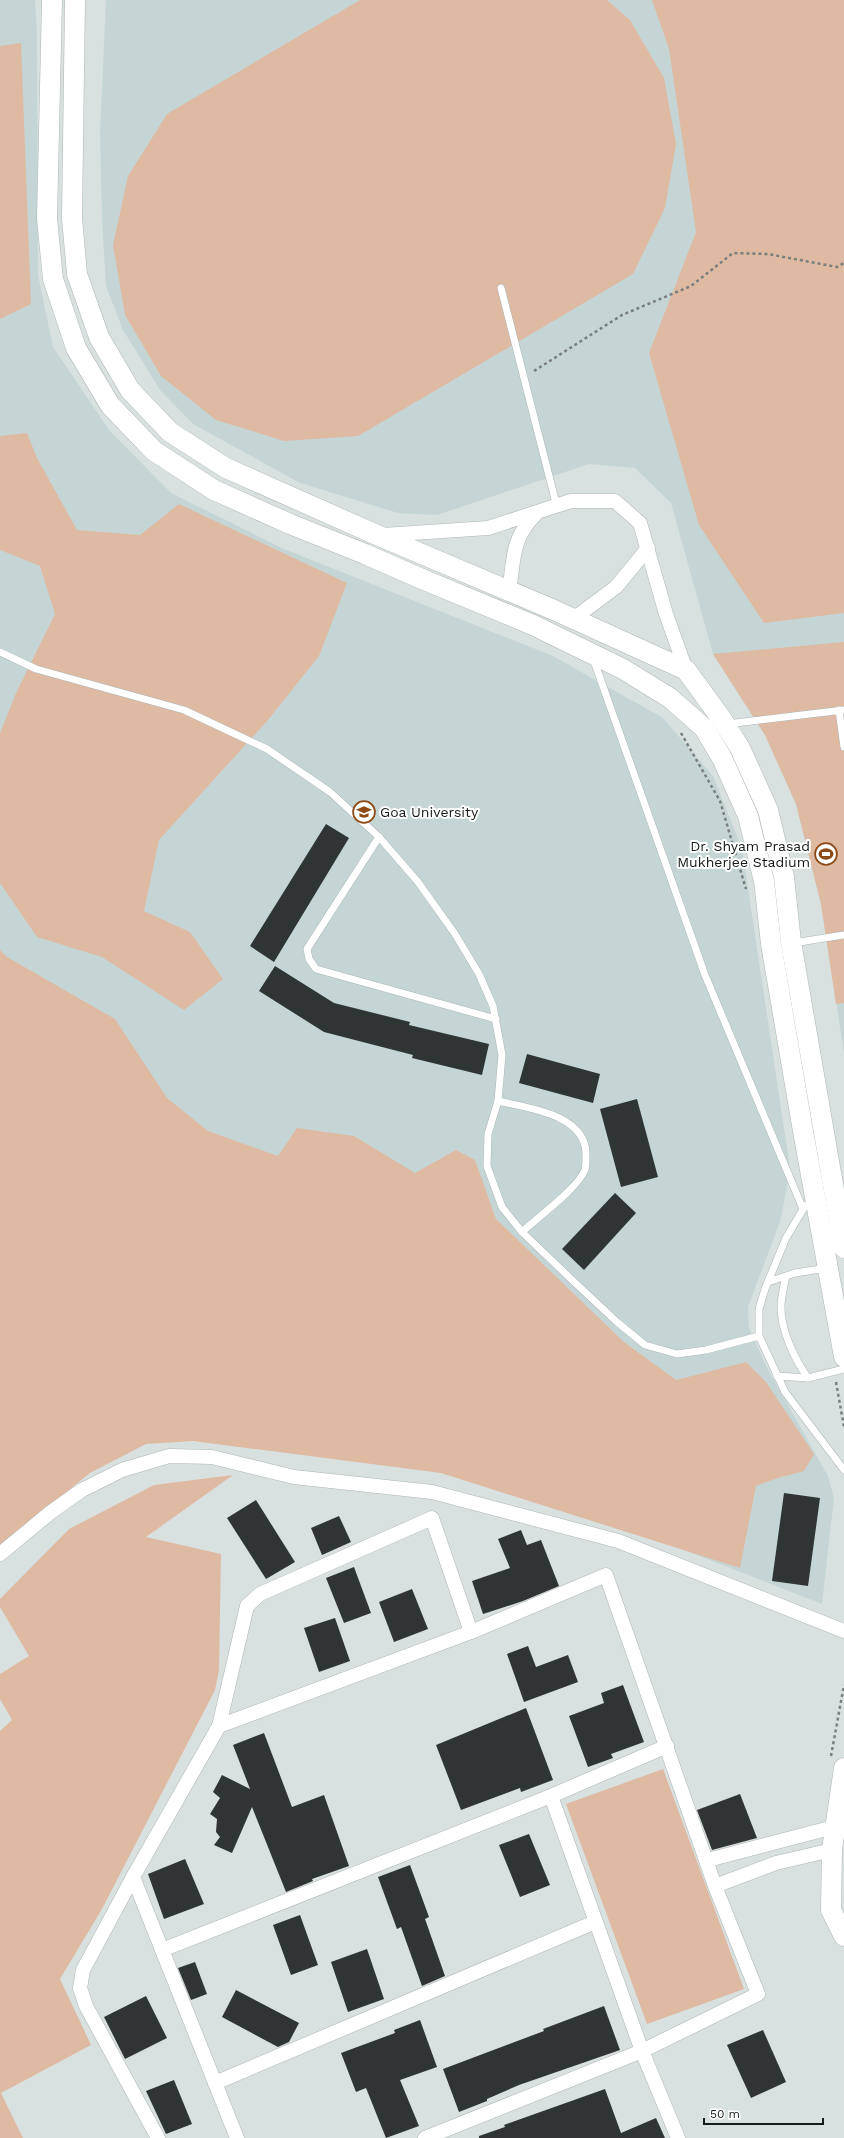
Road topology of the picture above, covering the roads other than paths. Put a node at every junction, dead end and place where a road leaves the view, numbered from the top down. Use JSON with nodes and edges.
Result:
{"nodes":[{"id":1,"x":52,"y":0,"type":"edge"},
{"id":2,"x":75,"y":0,"type":"edge"},
{"id":3,"x":501,"y":288,"type":"dead end"},
{"id":4,"x":557,"y":507,"type":"junction"},
{"id":5,"x":538,"y":513,"type":"junction"},
{"id":6,"x":383,"y":538,"type":"junction"},
{"id":7,"x":648,"y":548,"type":"junction"},
{"id":8,"x":380,"y":560,"type":"junction"},
{"id":9,"x":509,"y":592,"type":"junction"},
{"id":10,"x":573,"y":619,"type":"junction"},
{"id":11,"x":0,"y":652,"type":"edge"},
{"id":12,"x":591,"y":654,"type":"junction"},
{"id":13,"x":686,"y":670,"type":"junction"},
{"id":14,"x":842,"y":710,"type":"edge"},
{"id":15,"x":725,"y":724,"type":"junction"},
{"id":16,"x":844,"y":746,"type":"edge"},
{"id":17,"x":379,"y":837,"type":"junction"},
{"id":18,"x":844,"y":935,"type":"edge"},
{"id":19,"x":793,"y":952,"type":"junction"},
{"id":20,"x":775,"y":964,"type":"junction"},
{"id":21,"x":496,"y":1018,"type":"junction"},
{"id":22,"x":498,"y":1101,"type":"junction"},
{"id":23,"x":808,"y":1202,"type":"junction"},
{"id":24,"x":522,"y":1232,"type":"junction"},
{"id":25,"x":844,"y":1248,"type":"edge"},
{"id":26,"x":827,"y":1268,"type":"junction"},
{"id":27,"x":786,"y":1276,"type":"junction"},
{"id":28,"x":768,"y":1282,"type":"junction"},
{"id":29,"x":759,"y":1336,"type":"junction"},
{"id":30,"x":844,"y":1357,"type":"edge"},
{"id":31,"x":844,"y":1369,"type":"edge"},
{"id":32,"x":778,"y":1376,"type":"junction"},
{"id":33,"x":808,"y":1378,"type":"junction"},
{"id":34,"x":844,"y":1470,"type":"edge"},
{"id":35,"x":0,"y":1554,"type":"edge"},
{"id":36,"x":844,"y":1631,"type":"edge"},
{"id":37,"x":471,"y":1632,"type":"junction"},
{"id":38,"x":219,"y":1726,"type":"junction"},
{"id":39,"x":667,"y":1746,"type":"junction"},
{"id":40,"x":844,"y":1768,"type":"edge"},
{"id":41,"x":551,"y":1796,"type":"junction"},
{"id":42,"x":834,"y":1828,"type":"junction"},
{"id":43,"x":832,"y":1850,"type":"junction"},
{"id":44,"x":708,"y":1860,"type":"junction"},
{"id":45,"x":133,"y":1877,"type":"junction"},
{"id":46,"x":715,"y":1886,"type":"junction"},
{"id":47,"x":596,"y":1922,"type":"junction"},
{"id":48,"x":844,"y":1936,"type":"edge"},
{"id":49,"x":162,"y":1950,"type":"junction"},
{"id":50,"x":642,"y":2051,"type":"junction"},
{"id":51,"x":215,"y":2083,"type":"junction"},
{"id":52,"x":158,"y":2138,"type":"edge"},
{"id":53,"x":237,"y":2138,"type":"edge"},
{"id":54,"x":425,"y":2138,"type":"edge"},
{"id":55,"x":678,"y":2138,"type":"edge"}],
"edges":[{"from":1,"to":8,"type":"main road"},
{"from":2,"to":6,"type":"main road"},
{"from":3,"to":4,"type":"lane"},
{"from":4,"to":5,"type":"street"},
{"from":4,"to":7,"type":"street"},
{"from":5,"to":6,"type":"street"},
{"from":5,"to":9,"type":"street"},
{"from":6,"to":8,"type":"main road"},
{"from":6,"to":9,"type":"main road"},
{"from":7,"to":10,"type":"street"},
{"from":7,"to":13,"type":"street"},
{"from":8,"to":12,"type":"main road"},
{"from":9,"to":10,"type":"main road"},
{"from":10,"to":13,"type":"main road"},
{"from":11,"to":17,"type":"lane"},
{"from":12,"to":20,"type":"main road"},
{"from":12,"to":23,"type":"lane"},
{"from":13,"to":15,"type":"main road"},
{"from":14,"to":15,"type":"lane"},
{"from":14,"to":16,"type":"lane"},
{"from":15,"to":19,"type":"main road"},
{"from":17,"to":21,"type":"lane"},
{"from":17,"to":21,"type":"lane"},
{"from":18,"to":19,"type":"lane"},
{"from":19,"to":20,"type":"main road"},
{"from":19,"to":25,"type":"main road"},
{"from":20,"to":23,"type":"main road"},
{"from":21,"to":22,"type":"lane"},
{"from":22,"to":24,"type":"lane"},
{"from":22,"to":24,"type":"lane"},
{"from":23,"to":26,"type":"main road"},
{"from":23,"to":28,"type":"lane"},
{"from":24,"to":29,"type":"lane"},
{"from":26,"to":27,"type":"lane"},
{"from":26,"to":30,"type":"main road"},
{"from":27,"to":28,"type":"lane"},
{"from":27,"to":33,"type":"lane"},
{"from":28,"to":29,"type":"lane"},
{"from":29,"to":32,"type":"lane"},
{"from":31,"to":33,"type":"lane"},
{"from":32,"to":33,"type":"lane"},
{"from":32,"to":34,"type":"lane"},
{"from":35,"to":36,"type":"street"},
{"from":37,"to":38,"type":"street"},
{"from":37,"to":38,"type":"street"},
{"from":37,"to":39,"type":"street"},
{"from":38,"to":45,"type":"street"},
{"from":39,"to":41,"type":"street"},
{"from":39,"to":44,"type":"street"},
{"from":40,"to":42,"type":"main road"},
{"from":41,"to":47,"type":"street"},
{"from":41,"to":49,"type":"street"},
{"from":42,"to":43,"type":"main road"},
{"from":42,"to":44,"type":"street"},
{"from":43,"to":46,"type":"street"},
{"from":43,"to":48,"type":"main road"},
{"from":44,"to":46,"type":"street"},
{"from":45,"to":49,"type":"street"},
{"from":45,"to":52,"type":"street"},
{"from":46,"to":50,"type":"street"},
{"from":47,"to":50,"type":"street"},
{"from":47,"to":51,"type":"street"},
{"from":49,"to":51,"type":"street"},
{"from":50,"to":54,"type":"street"},
{"from":50,"to":55,"type":"street"},
{"from":51,"to":53,"type":"street"}]}
